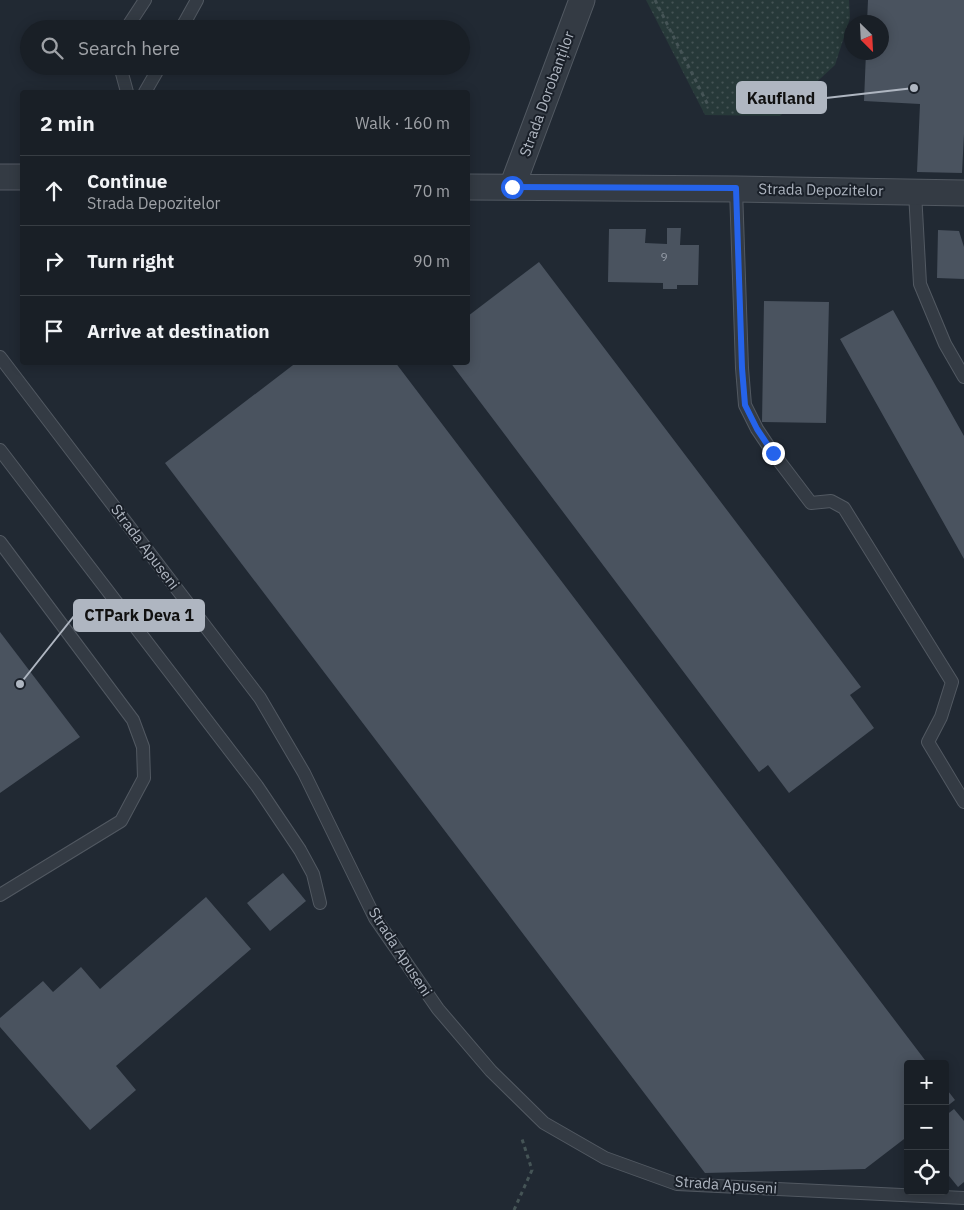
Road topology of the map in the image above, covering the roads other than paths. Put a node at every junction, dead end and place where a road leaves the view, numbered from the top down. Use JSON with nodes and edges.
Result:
{"nodes":[{"id":1,"x":145,"y":0,"type":"edge"},
{"id":2,"x":197,"y":0,"type":"edge"},
{"id":3,"x":582,"y":0,"type":"edge"},
{"id":4,"x":132,"y":20,"type":"edge"},
{"id":5,"x":186,"y":20,"type":"edge"},
{"id":6,"x":122,"y":75,"type":"edge"},
{"id":7,"x":155,"y":75,"type":"edge"},
{"id":8,"x":126,"y":90,"type":"edge"},
{"id":9,"x":146,"y":90,"type":"edge"},
{"id":10,"x":0,"y":177,"type":"edge"},
{"id":11,"x":20,"y":177,"type":"edge"},
{"id":12,"x":470,"y":187,"type":"edge"},
{"id":13,"x":512,"y":187,"type":"junction"},
{"id":14,"x":736,"y":188,"type":"junction"},
{"id":15,"x":915,"y":192,"type":"junction"},
{"id":16,"x":964,"y":193,"type":"edge"},
{"id":17,"x":0,"y":357,"type":"edge"},
{"id":18,"x":964,"y":377,"type":"edge"},
{"id":19,"x":0,"y":450,"type":"edge"},
{"id":20,"x":0,"y":542,"type":"edge"},
{"id":21,"x":964,"y":802,"type":"edge"},
{"id":22,"x":0,"y":895,"type":"edge"},
{"id":23,"x":320,"y":903,"type":"dead end"},
{"id":24,"x":964,"y":1198,"type":"edge"}],
"edges":[{"from":1,"to":4,"type":"lane"},
{"from":2,"to":5,"type":"lane"},
{"from":3,"to":13,"type":"street","name":"Strada Dorobanților"},
{"from":6,"to":8,"type":"lane"},
{"from":7,"to":9,"type":"lane"},
{"from":10,"to":11,"type":"street"},
{"from":12,"to":13,"type":"street","name":"Strada Depozitelor"},
{"from":13,"to":14,"type":"street","name":"Strada Depozitelor"},
{"from":14,"to":15,"type":"street","name":"Strada Depozitelor"},
{"from":14,"to":21,"type":"lane"},
{"from":15,"to":16,"type":"street","name":"Strada Depozitelor"},
{"from":15,"to":18,"type":"lane"},
{"from":17,"to":24,"type":"lane","name":"Strada Apuseni"},
{"from":19,"to":23,"type":"lane"},
{"from":20,"to":22,"type":"lane"}]}
